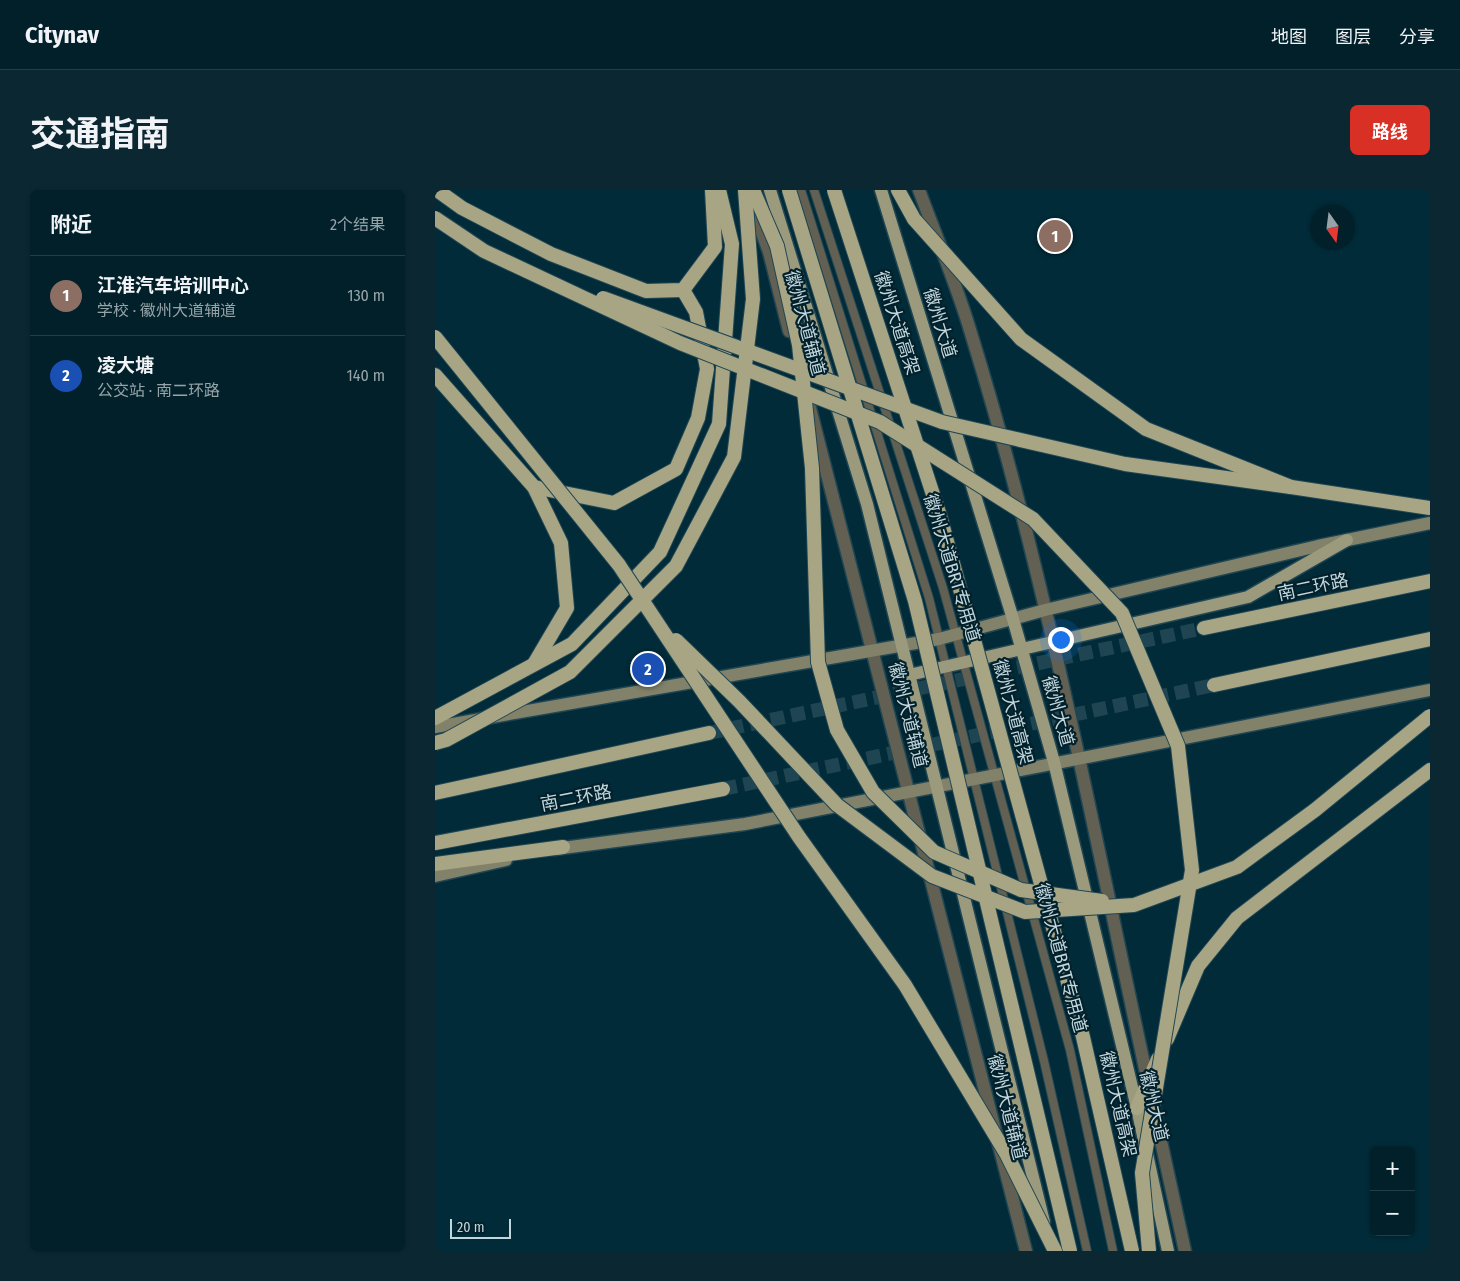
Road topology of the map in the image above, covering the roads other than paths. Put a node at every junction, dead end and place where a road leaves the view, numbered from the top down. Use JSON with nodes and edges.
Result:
{"nodes":[{"id":1,"x":437,"y":190,"type":"edge"},
{"id":2,"x":712,"y":190,"type":"edge"},
{"id":3,"x":719,"y":190,"type":"edge"},
{"id":4,"x":746,"y":190,"type":"edge"},
{"id":5,"x":753,"y":190,"type":"edge"},
{"id":6,"x":770,"y":190,"type":"edge"},
{"id":7,"x":789,"y":190,"type":"edge"},
{"id":8,"x":801,"y":190,"type":"edge"},
{"id":9,"x":815,"y":190,"type":"edge"},
{"id":10,"x":834,"y":190,"type":"edge"},
{"id":11,"x":881,"y":190,"type":"edge"},
{"id":12,"x":898,"y":190,"type":"edge"},
{"id":13,"x":919,"y":190,"type":"edge"},
{"id":14,"x":435,"y":218,"type":"edge"},
{"id":15,"x":484,"y":251,"type":"junction"},
{"id":16,"x":683,"y":290,"type":"junction"},
{"id":17,"x":435,"y":337,"type":"edge"},
{"id":18,"x":435,"y":375,"type":"edge"},
{"id":19,"x":534,"y":487,"type":"junction"},
{"id":20,"x":1291,"y":487,"type":"junction"},
{"id":21,"x":1430,"y":508,"type":"edge"},
{"id":22,"x":1430,"y":523,"type":"edge"},
{"id":23,"x":1347,"y":540,"type":"junction"},
{"id":24,"x":1430,"y":582,"type":"edge"},
{"id":25,"x":1045,"y":610,"type":"junction"},
{"id":26,"x":1013,"y":619,"type":"junction"},
{"id":27,"x":657,"y":622,"type":"junction"},
{"id":28,"x":1205,"y":628,"type":"tunnel mouth"},
{"id":29,"x":956,"y":634,"type":"junction"},
{"id":30,"x":939,"y":639,"type":"junction"},
{"id":31,"x":1430,"y":639,"type":"edge"},
{"id":32,"x":1052,"y":642,"type":"junction"},
{"id":33,"x":901,"y":646,"type":"junction"},
{"id":34,"x":1022,"y":649,"type":"junction"},
{"id":35,"x":873,"y":650,"type":"junction"},
{"id":36,"x":964,"y":663,"type":"junction"},
{"id":37,"x":533,"y":664,"type":"junction"},
{"id":38,"x":946,"y":667,"type":"junction"},
{"id":39,"x":909,"y":676,"type":"junction"},
{"id":40,"x":1214,"y":685,"type":"tunnel mouth"},
{"id":41,"x":1430,"y":690,"type":"edge"},
{"id":42,"x":1430,"y":716,"type":"edge"},
{"id":43,"x":435,"y":718,"type":"edge"},
{"id":44,"x":435,"y":727,"type":"edge"},
{"id":45,"x":709,"y":734,"type":"tunnel mouth"},
{"id":46,"x":435,"y":743,"type":"edge"},
{"id":47,"x":1077,"y":759,"type":"junction"},
{"id":48,"x":1054,"y":762,"type":"junction"},
{"id":49,"x":1430,"y":770,"type":"edge"},
{"id":50,"x":995,"y":775,"type":"junction"},
{"id":51,"x":974,"y":779,"type":"junction"},
{"id":52,"x":936,"y":786,"type":"junction"},
{"id":53,"x":723,"y":790,"type":"tunnel mouth"},
{"id":54,"x":909,"y":792,"type":"junction"},
{"id":55,"x":435,"y":793,"type":"edge"},
{"id":56,"x":435,"y":843,"type":"edge"},
{"id":57,"x":563,"y":847,"type":"junction"},
{"id":58,"x":435,"y":864,"type":"edge"},
{"id":59,"x":435,"y":876,"type":"edge"},
{"id":60,"x":1134,"y":905,"type":"junction"},
{"id":61,"x":1148,"y":1083,"type":"junction"},
{"id":62,"x":1137,"y":1108,"type":"junction"},
{"id":63,"x":1026,"y":1251,"type":"edge"},
{"id":64,"x":1053,"y":1251,"type":"edge"},
{"id":65,"x":1070,"y":1251,"type":"edge"},
{"id":66,"x":1087,"y":1251,"type":"edge"},
{"id":67,"x":1113,"y":1251,"type":"edge"},
{"id":68,"x":1132,"y":1251,"type":"edge"},
{"id":69,"x":1149,"y":1251,"type":"edge"},
{"id":70,"x":1167,"y":1251,"type":"edge"},
{"id":71,"x":1185,"y":1251,"type":"edge"}],
"edges":[{"from":1,"to":16,"type":"highway"},
{"from":2,"to":16,"type":"highway"},
{"from":3,"to":37,"type":"highway"},
{"from":4,"to":35,"type":"street","name":"徽州大道辅道"},
{"from":4,"to":46,"type":"highway","bridge":true},
{"from":5,"to":60,"type":"highway","bridge":true},
{"from":6,"to":33,"type":"main road"},
{"from":7,"to":65,"type":"highway","bridge":true},
{"from":8,"to":30,"type":"lane","name":"徽州大道BRT专用道"},
{"from":9,"to":29,"type":"lane","name":"徽州大道BRT专用道"},
{"from":10,"to":68,"type":"highway","name":"徽州大道高架","bridge":true},
{"from":11,"to":26,"type":"main road","name":"徽州大道"},
{"from":12,"to":20,"type":"highway","bridge":true},
{"from":13,"to":25,"type":"street"},
{"from":14,"to":15,"type":"highway","bridge":true},
{"from":15,"to":20,"type":"highway","bridge":true},
{"from":15,"to":69,"type":"highway","bridge":true},
{"from":16,"to":19,"type":"highway"},
{"from":17,"to":27,"type":"highway","bridge":true},
{"from":18,"to":19,"type":"highway"},
{"from":19,"to":37,"type":"highway"},
{"from":20,"to":21,"type":"highway","bridge":true},
{"from":22,"to":23,"type":"main road"},
{"from":23,"to":25,"type":"main road"},
{"from":23,"to":32,"type":"main road"},
{"from":24,"to":28,"type":"highway","name":"南二环路"},
{"from":25,"to":26,"type":"main road"},
{"from":25,"to":32,"type":"street"},
{"from":26,"to":29,"type":"main road"},
{"from":26,"to":34,"type":"main road","name":"徽州大道"},
{"from":27,"to":60,"type":"highway","bridge":true},
{"from":27,"to":64,"type":"highway","bridge":true},
{"from":29,"to":30,"type":"main road"},
{"from":29,"to":36,"type":"lane","name":"徽州大道BRT专用道"},
{"from":30,"to":33,"type":"main road"},
{"from":30,"to":38,"type":"lane","name":"徽州大道BRT专用道"},
{"from":31,"to":40,"type":"highway"},
{"from":32,"to":34,"type":"main road"},
{"from":32,"to":47,"type":"street"},
{"from":33,"to":35,"type":"main road"},
{"from":33,"to":39,"type":"main road"},
{"from":34,"to":36,"type":"main road"},
{"from":34,"to":48,"type":"main road","name":"徽州大道"},
{"from":35,"to":44,"type":"main road"},
{"from":35,"to":54,"type":"street","name":"徽州大道辅道"},
{"from":36,"to":38,"type":"main road"},
{"from":36,"to":50,"type":"lane","name":"徽州大道BRT专用道"},
{"from":37,"to":43,"type":"highway"},
{"from":38,"to":39,"type":"main road"},
{"from":38,"to":51,"type":"lane","name":"徽州大道BRT专用道"},
{"from":39,"to":52,"type":"main road"},
{"from":41,"to":47,"type":"main road"},
{"from":42,"to":60,"type":"highway","bridge":true},
{"from":45,"to":55,"type":"highway","name":"南二环路"},
{"from":47,"to":48,"type":"main road"},
{"from":47,"to":61,"type":"street"},
{"from":48,"to":50,"type":"main road"},
{"from":48,"to":62,"type":"main road","name":"徽州大道"},
{"from":49,"to":61,"type":"highway"},
{"from":50,"to":51,"type":"main road"},
{"from":50,"to":67,"type":"lane","name":"徽州大道BRT专用道"},
{"from":51,"to":52,"type":"main road"},
{"from":51,"to":66,"type":"lane","name":"徽州大道BRT专用道"},
{"from":52,"to":54,"type":"main road"},
{"from":52,"to":64,"type":"main road"},
{"from":53,"to":56,"type":"highway","name":"南二环路"},
{"from":54,"to":57,"type":"main road"},
{"from":54,"to":63,"type":"street","name":"徽州大道辅道"},
{"from":57,"to":58,"type":"highway"},
{"from":57,"to":59,"type":"main road"},
{"from":61,"to":62,"type":"highway"},
{"from":61,"to":71,"type":"street"},
{"from":62,"to":70,"type":"main road","name":"徽州大道"}]}
